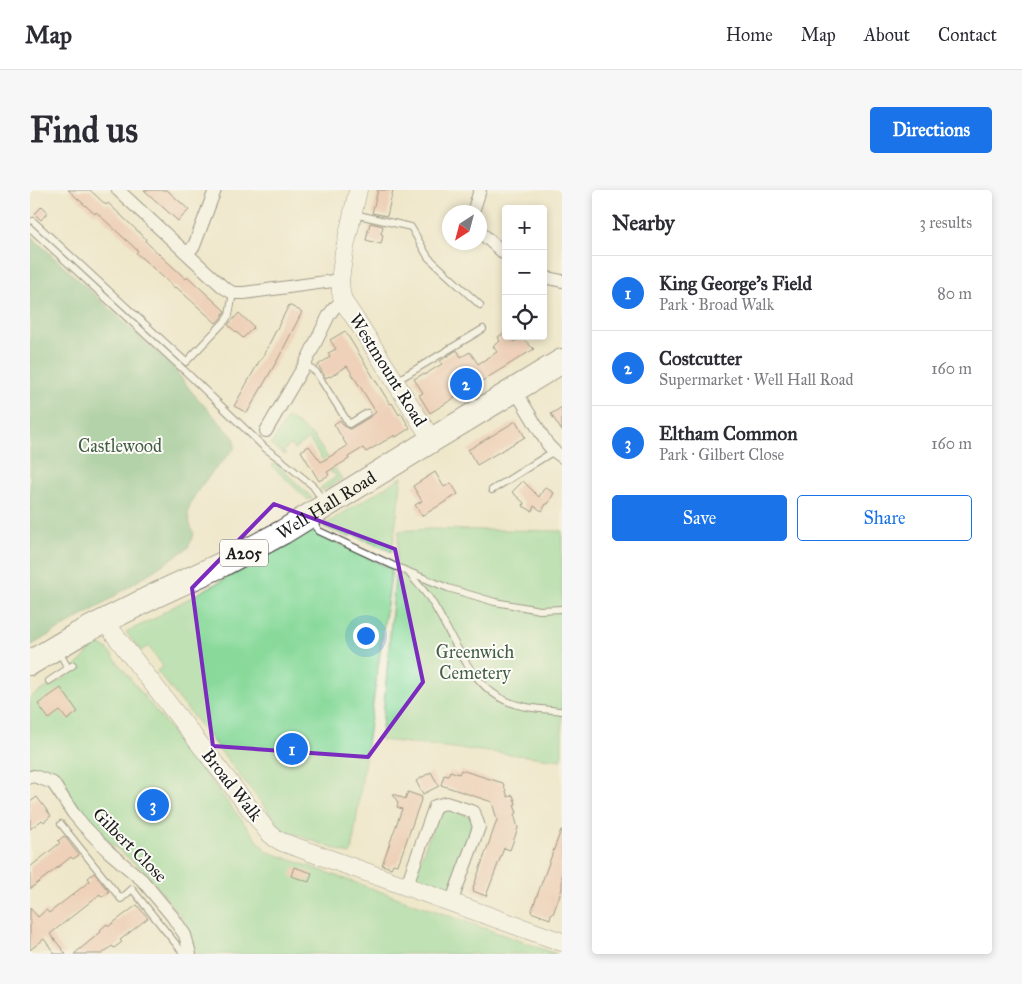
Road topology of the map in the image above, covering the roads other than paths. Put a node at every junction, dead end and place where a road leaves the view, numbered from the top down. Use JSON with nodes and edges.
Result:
{"nodes":[{"id":1,"x":118,"y":190,"type":"edge"},
{"id":2,"x":215,"y":190,"type":"edge"},
{"id":3,"x":358,"y":190,"type":"edge"},
{"id":4,"x":480,"y":190,"type":"edge"},
{"id":5,"x":475,"y":205,"type":"edge"},
{"id":6,"x":352,"y":213,"type":"junction"},
{"id":7,"x":34,"y":221,"type":"dead end"},
{"id":8,"x":30,"y":228,"type":"edge"},
{"id":9,"x":487,"y":238,"type":"edge"},
{"id":10,"x":502,"y":251,"type":"edge"},
{"id":11,"x":187,"y":253,"type":"junction"},
{"id":12,"x":547,"y":278,"type":"edge"},
{"id":13,"x":340,"y":280,"type":"junction"},
{"id":14,"x":562,"y":281,"type":"edge"},
{"id":15,"x":233,"y":293,"type":"junction"},
{"id":16,"x":343,"y":301,"type":"junction"},
{"id":17,"x":480,"y":305,"type":"dead end"},
{"id":18,"x":483,"y":329,"type":"dead end"},
{"id":19,"x":562,"y":361,"type":"edge"},
{"id":20,"x":305,"y":364,"type":"junction"},
{"id":21,"x":395,"y":382,"type":"junction"},
{"id":22,"x":515,"y":390,"type":"junction"},
{"id":23,"x":367,"y":413,"type":"dead end"},
{"id":24,"x":266,"y":431,"type":"dead end"},
{"id":25,"x":432,"y":440,"type":"junction"},
{"id":26,"x":558,"y":454,"type":"edge"},
{"id":27,"x":492,"y":490,"type":"dead end"},
{"id":28,"x":318,"y":512,"type":"junction"},
{"id":29,"x":407,"y":571,"type":"junction"},
{"id":30,"x":562,"y":609,"type":"edge"},
{"id":31,"x":104,"y":621,"type":"junction"},
{"id":32,"x":56,"y":647,"type":"junction"},
{"id":33,"x":30,"y":663,"type":"edge"},
{"id":34,"x":49,"y":681,"type":"dead end"},
{"id":35,"x":562,"y":711,"type":"edge"},
{"id":36,"x":30,"y":777,"type":"edge"},
{"id":37,"x":61,"y":824,"type":"dead end"},
{"id":38,"x":406,"y":886,"type":"junction"},
{"id":39,"x":451,"y":903,"type":"junction"},
{"id":40,"x":562,"y":942,"type":"edge"},
{"id":41,"x":184,"y":954,"type":"edge"},
{"id":42,"x":190,"y":954,"type":"edge"}],
"edges":[{"from":1,"to":11,"type":"street"},
{"from":2,"to":11,"type":"street"},
{"from":3,"to":6,"type":"street","name":"Westmount Road"},
{"from":4,"to":5,"type":"street"},
{"from":6,"to":13,"type":"street","name":"Westmount Road"},
{"from":6,"to":17,"type":"lane"},
{"from":7,"to":15,"type":"lane"},
{"from":8,"to":28,"type":"lane"},
{"from":9,"to":10,"type":"street"},
{"from":11,"to":15,"type":"street"},
{"from":12,"to":14,"type":"street"},
{"from":13,"to":15,"type":"street"},
{"from":13,"to":16,"type":"street","name":"Westmount Road"},
{"from":16,"to":20,"type":"street","name":"Westmount Road"},
{"from":16,"to":21,"type":"street","name":"Westmount Road"},
{"from":18,"to":21,"type":"lane"},
{"from":19,"to":22,"type":"highway","name":"Well Hall Road","number":"A205"},
{"from":20,"to":23,"type":"lane"},
{"from":20,"to":24,"type":"street","name":"Westmount Road"},
{"from":21,"to":25,"type":"street","name":"Westmount Road"},
{"from":22,"to":25,"type":"highway","name":"Well Hall Road","number":"A205"},
{"from":22,"to":26,"type":"street"},
{"from":25,"to":28,"type":"highway","name":"Well Hall Road","number":"A205"},
{"from":26,"to":27,"type":"lane"},
{"from":28,"to":29,"type":"lane"},
{"from":28,"to":31,"type":"highway","name":"Well Hall Road","number":"A205"},
{"from":29,"to":30,"type":"lane"},
{"from":29,"to":35,"type":"lane"},
{"from":31,"to":32,"type":"highway","name":"Well Hall Road","number":"A205"},
{"from":31,"to":38,"type":"street","name":"Broad Walk"},
{"from":32,"to":33,"type":"highway","name":"Well Hall Road","number":"A205"},
{"from":32,"to":34,"type":"lane"},
{"from":36,"to":42,"type":"street","name":"Gilbert Close"},
{"from":37,"to":41,"type":"lane","name":"Gilbert Close"},
{"from":38,"to":39,"type":"street","name":"Broad Walk"},
{"from":38,"to":39,"type":"street"},
{"from":39,"to":40,"type":"street","name":"Broad Walk"}]}
